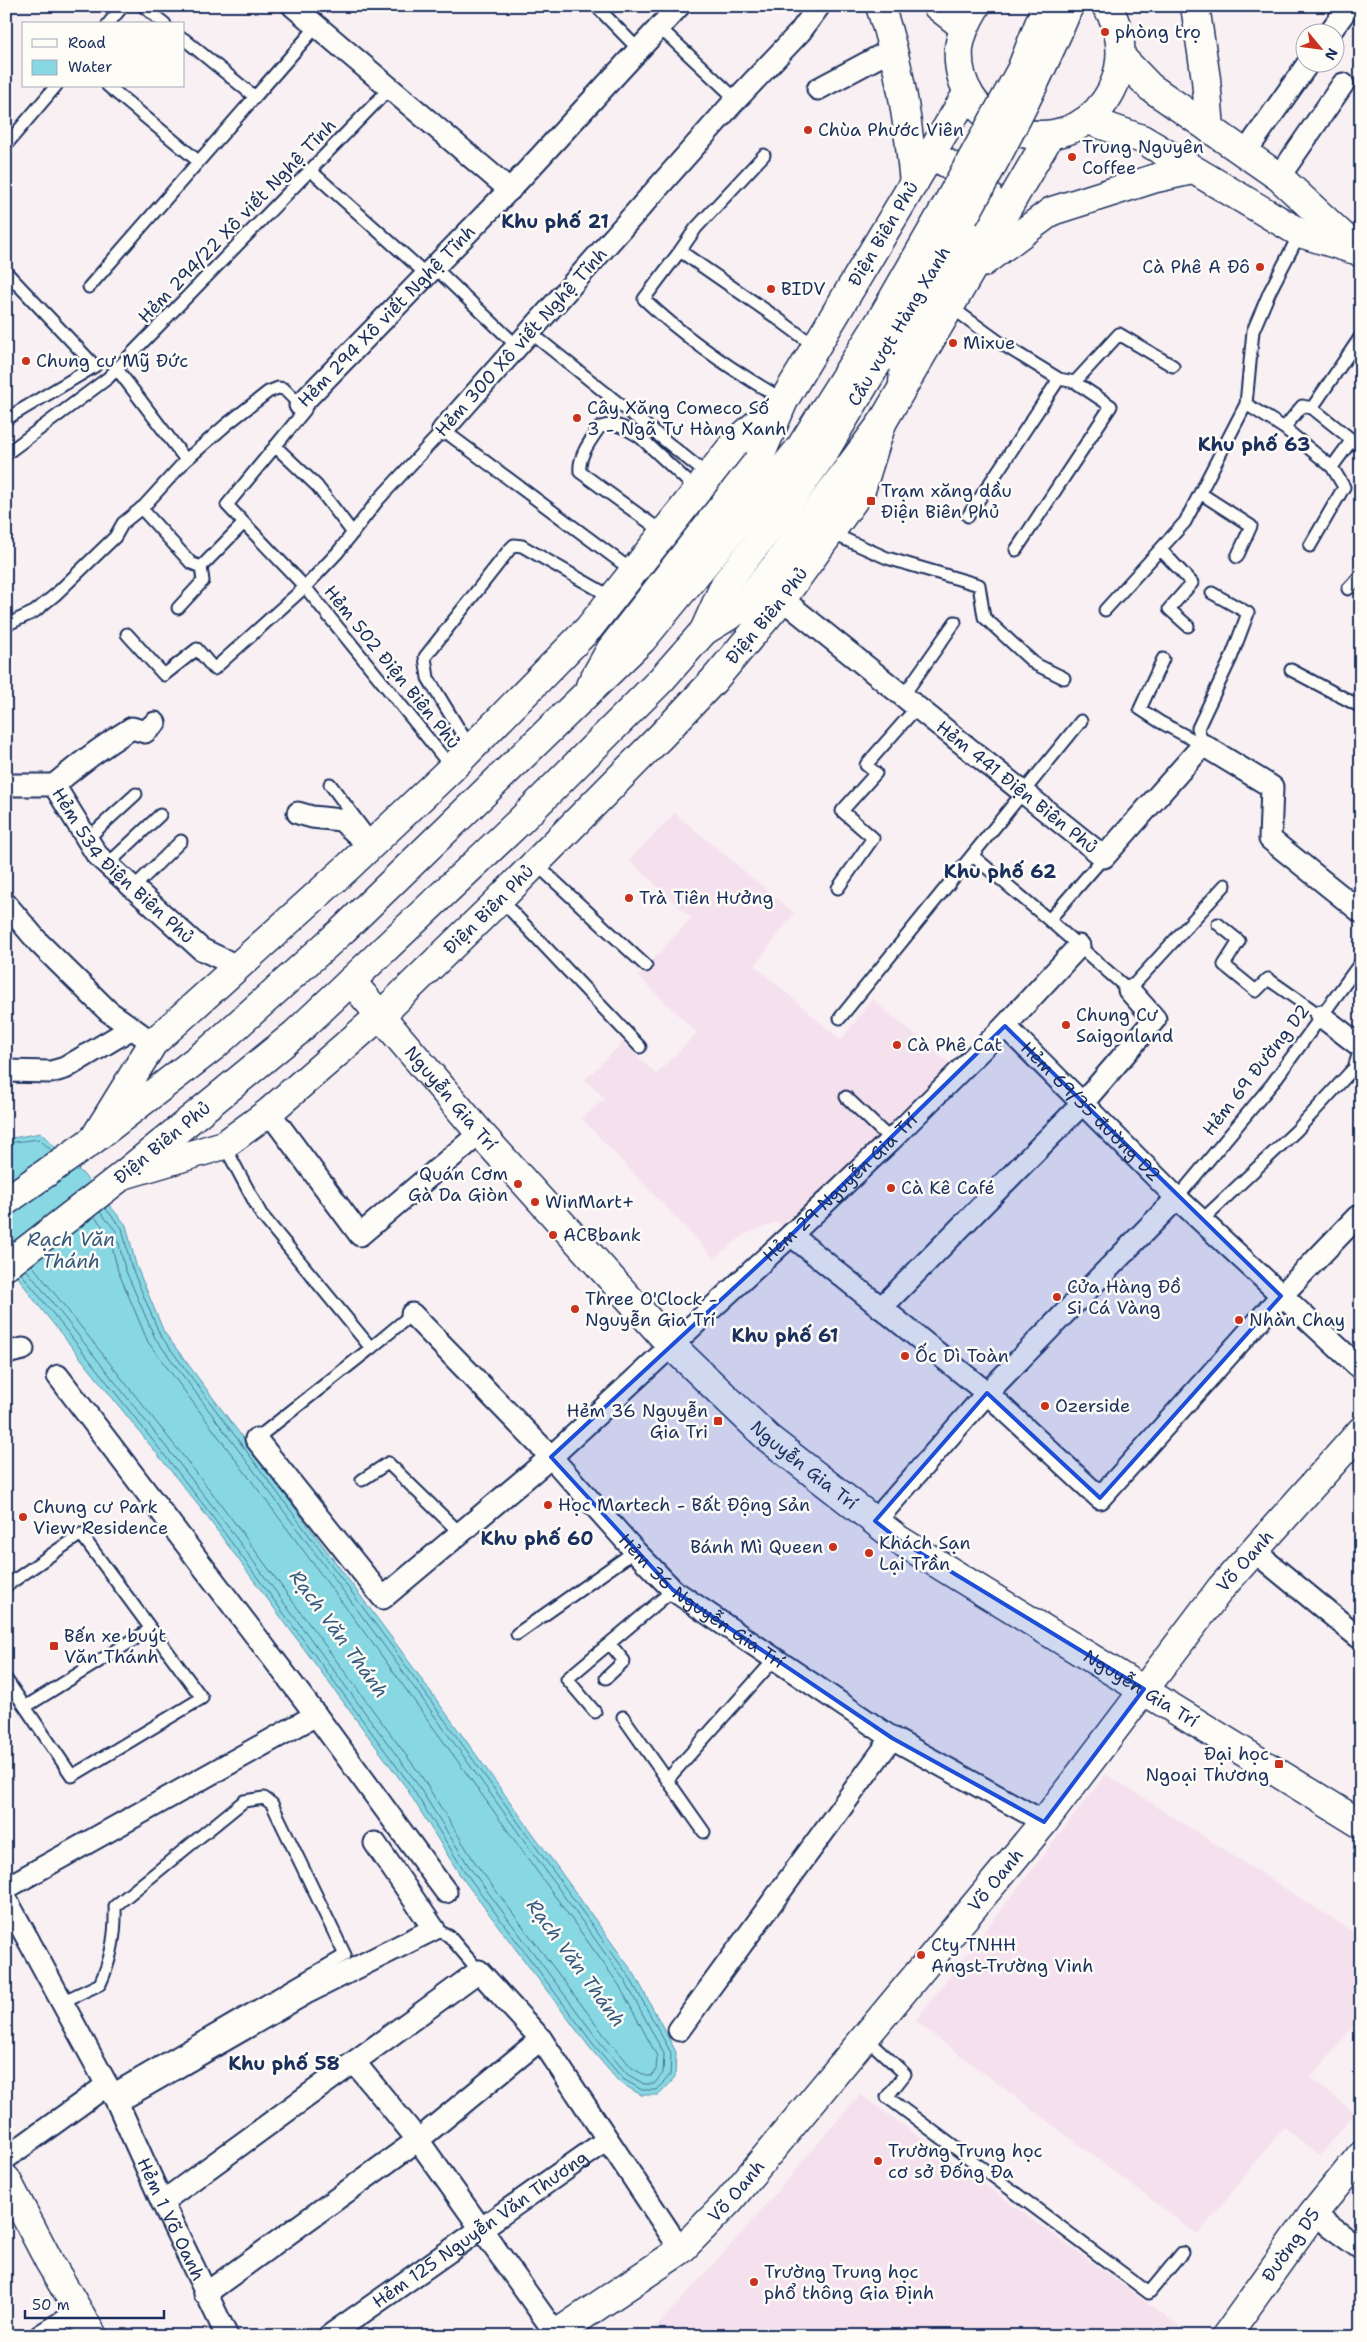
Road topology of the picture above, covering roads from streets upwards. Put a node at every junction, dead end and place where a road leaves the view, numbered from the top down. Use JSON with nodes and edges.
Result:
{"nodes":[{"id":1,"x":679,"y":6,"type":"edge"},
{"id":2,"x":819,"y":6,"type":"edge"},
{"id":3,"x":880,"y":6,"type":"edge"},
{"id":4,"x":937,"y":6,"type":"edge"},
{"id":5,"x":1046,"y":6,"type":"edge"},
{"id":6,"x":1069,"y":6,"type":"edge"},
{"id":7,"x":1195,"y":6,"type":"edge"},
{"id":8,"x":1349,"y":6,"type":"edge"},
{"id":9,"x":294,"y":7,"type":"edge"},
{"id":10,"x":1107,"y":7,"type":"edge"},
{"id":11,"x":970,"y":16,"type":"edge"},
{"id":12,"x":1337,"y":22,"type":"edge"},
{"id":13,"x":893,"y":48,"type":"junction"},
{"id":14,"x":1121,"y":57,"type":"junction"},
{"id":15,"x":1302,"y":72,"type":"edge"},
{"id":16,"x":1343,"y":84,"type":"dead end"},
{"id":17,"x":818,"y":89,"type":"dead end"},
{"id":18,"x":968,"y":92,"type":"junction"},
{"id":19,"x":1088,"y":120,"type":"junction"},
{"id":20,"x":1210,"y":129,"type":"junction"},
{"id":21,"x":1050,"y":135,"type":"junction"},
{"id":22,"x":1245,"y":153,"type":"junction"},
{"id":23,"x":930,"y":154,"type":"junction"},
{"id":24,"x":1192,"y":170,"type":"junction"},
{"id":25,"x":1279,"y":177,"type":"junction"},
{"id":26,"x":914,"y":183,"type":"junction"},
{"id":27,"x":510,"y":190,"type":"junction"},
{"id":28,"x":1359,"y":252,"type":"edge"},
{"id":29,"x":972,"y":271,"type":"junction"},
{"id":30,"x":902,"y":389,"type":"junction"},
{"id":31,"x":784,"y":400,"type":"junction"},
{"id":32,"x":300,"y":405,"type":"road end"},
{"id":33,"x":882,"y":423,"type":"junction"},
{"id":34,"x":442,"y":430,"type":"road end"},
{"id":35,"x":782,"y":599,"type":"junction"},
{"id":36,"x":675,"y":600,"type":"joint"},
{"id":37,"x":704,"y":631,"type":"junction"},
{"id":38,"x":585,"y":693,"type":"junction"},
{"id":39,"x":155,"y":723,"type":"dead end"},
{"id":40,"x":6,"y":785,"type":"edge"},
{"id":41,"x":54,"y":785,"type":"junction"},
{"id":42,"x":298,"y":813,"type":"dead end"},
{"id":43,"x":372,"y":844,"type":"junction"},
{"id":44,"x":6,"y":904,"type":"edge"},
{"id":45,"x":1361,"y":912,"type":"edge"},
{"id":46,"x":1079,"y":946,"type":"road end"},
{"id":47,"x":237,"y":966,"type":"junction"},
{"id":48,"x":351,"y":981,"type":"junction"},
{"id":49,"x":1129,"y":990,"type":"road end"},
{"id":50,"x":382,"y":1014,"type":"junction"},
{"id":51,"x":1321,"y":1016,"type":"road end"},
{"id":52,"x":1005,"y":1026,"type":"junction"},
{"id":53,"x":142,"y":1036,"type":"junction"},
{"id":54,"x":1361,"y":1046,"type":"edge"},
{"id":55,"x":6,"y":1071,"type":"edge"},
{"id":56,"x":1081,"y":1105,"type":"junction"},
{"id":57,"x":270,"y":1112,"type":"junction"},
{"id":58,"x":480,"y":1133,"type":"junction"},
{"id":59,"x":94,"y":1140,"type":"junction"},
{"id":60,"x":123,"y":1175,"type":"junction"},
{"id":61,"x":1177,"y":1198,"type":"junction"},
{"id":62,"x":6,"y":1201,"type":"edge"},
{"id":63,"x":1357,"y":1217,"type":"dead end"},
{"id":64,"x":792,"y":1235,"type":"junction"},
{"id":65,"x":6,"y":1266,"type":"edge"},
{"id":66,"x":1281,"y":1296,"type":"junction"},
{"id":67,"x":881,"y":1308,"type":"junction"},
{"id":68,"x":412,"y":1314,"type":"road end"},
{"id":69,"x":671,"y":1345,"type":"junction"},
{"id":70,"x":1361,"y":1369,"type":"edge"},
{"id":71,"x":58,"y":1376,"type":"dead end"},
{"id":72,"x":987,"y":1393,"type":"junction"},
{"id":73,"x":1361,"y":1431,"type":"edge"},
{"id":74,"x":256,"y":1439,"type":"road end"},
{"id":75,"x":551,"y":1457,"type":"junction"},
{"id":76,"x":875,"y":1521,"type":"junction"},
{"id":77,"x":1254,"y":1551,"type":"junction"},
{"id":78,"x":1361,"y":1639,"type":"edge"},
{"id":79,"x":1144,"y":1690,"type":"junction"},
{"id":80,"x":316,"y":1716,"type":"junction"},
{"id":81,"x":892,"y":1738,"type":"junction"},
{"id":82,"x":1044,"y":1822,"type":"junction"},
{"id":83,"x":1361,"y":1824,"type":"edge"},
{"id":84,"x":375,"y":1843,"type":"dead end"},
{"id":85,"x":6,"y":1888,"type":"edge"},
{"id":86,"x":446,"y":1892,"type":"dead end"},
{"id":87,"x":6,"y":1899,"type":"edge"},
{"id":88,"x":679,"y":2030,"type":"dead end"},
{"id":89,"x":541,"y":2039,"type":"junction"},
{"id":90,"x":355,"y":2062,"type":"junction"},
{"id":91,"x":112,"y":2092,"type":"junction"},
{"id":92,"x":418,"y":2140,"type":"junction"},
{"id":93,"x":608,"y":2140,"type":"junction"},
{"id":94,"x":1361,"y":2155,"type":"edge"},
{"id":95,"x":7,"y":2176,"type":"edge"},
{"id":96,"x":162,"y":2202,"type":"junction"},
{"id":97,"x":1313,"y":2214,"type":"junction"},
{"id":98,"x":480,"y":2229,"type":"junction"},
{"id":99,"x":1361,"y":2248,"type":"edge"},
{"id":100,"x":681,"y":2250,"type":"junction"},
{"id":101,"x":205,"y":2294,"type":"junction"},
{"id":102,"x":78,"y":2312,"type":"junction"},
{"id":103,"x":555,"y":2335,"type":"edge"},
{"id":104,"x":40,"y":2336,"type":"edge"},
{"id":105,"x":93,"y":2336,"type":"edge"},
{"id":106,"x":227,"y":2336,"type":"edge"},
{"id":107,"x":329,"y":2336,"type":"edge"},
{"id":108,"x":1226,"y":2336,"type":"edge"}],
"edges":[{"from":1,"to":27,"type":"street","name":"Hẻm 294 Xô viết Nghệ Tĩnh"},
{"from":2,"to":34,"type":"street","name":"Hẻm 300 Xô viết Nghệ Tĩnh"},
{"from":3,"to":13,"type":"main road"},
{"from":4,"to":11,"type":"main road"},
{"from":5,"to":36,"type":"main road","name":"Cầu vượt Hàng Xanh","bridge":true},
{"from":6,"to":37,"type":"main road","name":"Cầu vượt Hàng Xanh","bridge":true},
{"from":7,"to":20,"type":"main road"},
{"from":8,"to":12,"type":"street"},
{"from":9,"to":27,"type":"street"},
{"from":10,"to":14,"type":"main road"},
{"from":11,"to":18,"type":"main road"},
{"from":13,"to":17,"type":"street"},
{"from":13,"to":26,"type":"main road"},
{"from":14,"to":19,"type":"main road"},
{"from":14,"to":20,"type":"main road"},
{"from":15,"to":22,"type":"street"},
{"from":16,"to":25,"type":"street"},
{"from":18,"to":21,"type":"main road"},
{"from":18,"to":23,"type":"main road","name":"Điện Biên Phủ"},
{"from":19,"to":21,"type":"main road"},
{"from":19,"to":24,"type":"main road"},
{"from":20,"to":22,"type":"main road"},
{"from":21,"to":29,"type":"main road","name":"Điện Biên Phủ"},
{"from":22,"to":25,"type":"main road"},
{"from":23,"to":26,"type":"main road","name":"Điện Biên Phủ"},
{"from":23,"to":30,"type":"main road"},
{"from":24,"to":28,"type":"main road"},
{"from":24,"to":29,"type":"main road"},
{"from":25,"to":28,"type":"main road"},
{"from":26,"to":31,"type":"main road","name":"Điện Biên Phủ"},
{"from":27,"to":32,"type":"street","name":"Hẻm 294 Xô viết Nghệ Tĩnh"},
{"from":29,"to":30,"type":"main road","name":"Điện Biên Phủ"},
{"from":30,"to":33,"type":"main road","name":"Điện Biên Phủ"},
{"from":31,"to":38,"type":"main road","name":"Điện Biên Phủ"},
{"from":31,"to":43,"type":"main road","name":"Điện Biên Phủ"},
{"from":33,"to":35,"type":"main road","name":"Điện Biên Phủ"},
{"from":33,"to":37,"type":"main road","name":"Điện Biên Phủ"},
{"from":35,"to":45,"type":"street","name":"Hẻm 441 Điện Biên Phủ"},
{"from":35,"to":50,"type":"main road","name":"Điện Biên Phủ"},
{"from":36,"to":38,"type":"main road","name":"Điện Biên Phủ"},
{"from":37,"to":48,"type":"main road","name":"Điện Biên Phủ"},
{"from":38,"to":59,"type":"main road","name":"Điện Biên Phủ"},
{"from":39,"to":41,"type":"street"},
{"from":40,"to":41,"type":"street","name":"Hẻm 534 Điện Biên Phủ"},
{"from":41,"to":47,"type":"street","name":"Hẻm 534 Điện Biên Phủ"},
{"from":42,"to":43,"type":"street"},
{"from":43,"to":47,"type":"main road","name":"Điện Biên Phủ"},
{"from":44,"to":53,"type":"street"},
{"from":46,"to":52,"type":"street","name":"Hẻm 29 Nguyễn Gia Trí"},
{"from":47,"to":53,"type":"main road","name":"Điện Biên Phủ"},
{"from":48,"to":50,"type":"main road","name":"Nguyễn Gia Trí"},
{"from":48,"to":60,"type":"main road","name":"Điện Biên Phủ"},
{"from":49,"to":56,"type":"street"},
{"from":50,"to":57,"type":"main road","name":"Điện Biên Phủ"},
{"from":50,"to":58,"type":"main road","name":"Nguyễn Gia Trí"},
{"from":51,"to":54,"type":"street"},
{"from":52,"to":56,"type":"street","name":"Hẻm 69/35 đường D2"},
{"from":52,"to":64,"type":"street","name":"Hẻm 29 Nguyễn Gia Trí"},
{"from":53,"to":55,"type":"street"},
{"from":53,"to":59,"type":"main road","name":"Điện Biên Phủ"},
{"from":56,"to":61,"type":"street","name":"Hẻm 69/35 đường D2"},
{"from":56,"to":67,"type":"street"},
{"from":57,"to":58,"type":"street"},
{"from":57,"to":60,"type":"main road","name":"Điện Biên Phủ"},
{"from":58,"to":69,"type":"main road","name":"Nguyễn Gia Trí"},
{"from":59,"to":62,"type":"main road"},
{"from":60,"to":65,"type":"main road"},
{"from":61,"to":66,"type":"street","name":"Hẻm 69/35 đường D2"},
{"from":61,"to":72,"type":"street"},
{"from":63,"to":66,"type":"street"},
{"from":64,"to":67,"type":"street"},
{"from":64,"to":69,"type":"street","name":"Hẻm 29 Nguyễn Gia Trí"},
{"from":66,"to":70,"type":"street","name":"Hẻm 69/35 đường D2"},
{"from":66,"to":72,"type":"street"},
{"from":67,"to":72,"type":"street"},
{"from":68,"to":75,"type":"street","name":"Hẻm 36 Nguyễn Gia Trí"},
{"from":69,"to":75,"type":"street","name":"Hẻm 29 Nguyễn Gia Trí"},
{"from":69,"to":76,"type":"main road","name":"Nguyễn Gia Trí"},
{"from":71,"to":80,"type":"street"},
{"from":72,"to":76,"type":"street"},
{"from":73,"to":77,"type":"main road","name":"Võ Oanh"},
{"from":74,"to":75,"type":"street","name":"Hẻm 29 Nguyễn Gia Trí"},
{"from":75,"to":81,"type":"street","name":"Hẻm 36 Nguyễn Gia Trí"},
{"from":76,"to":79,"type":"main road","name":"Nguyễn Gia Trí"},
{"from":77,"to":78,"type":"street"},
{"from":77,"to":79,"type":"main road","name":"Võ Oanh"},
{"from":79,"to":82,"type":"main road","name":"Võ Oanh"},
{"from":79,"to":83,"type":"main road","name":"Nguyễn Gia Trí"},
{"from":80,"to":85,"type":"street"},
{"from":80,"to":86,"type":"street"},
{"from":81,"to":82,"type":"street","name":"Hẻm 36 Nguyễn Gia Trí"},
{"from":81,"to":88,"type":"street"},
{"from":82,"to":100,"type":"main road","name":"Võ Oanh"},
{"from":84,"to":91,"type":"street"},
{"from":87,"to":91,"type":"street","name":"Hẻm 1 Võ Oanh"},
{"from":89,"to":90,"type":"street"},
{"from":89,"to":92,"type":"street"},
{"from":89,"to":93,"type":"street"},
{"from":90,"to":92,"type":"street"},
{"from":90,"to":96,"type":"street"},
{"from":91,"to":95,"type":"street"},
{"from":91,"to":96,"type":"street","name":"Hẻm 1 Võ Oanh"},
{"from":92,"to":98,"type":"street"},
{"from":92,"to":101,"type":"street"},
{"from":93,"to":98,"type":"street","name":"Hẻm 125 Nguyễn Văn Thương"},
{"from":93,"to":100,"type":"street"},
{"from":94,"to":97,"type":"main road","name":"Đường D5"},
{"from":95,"to":102,"type":"main road"},
{"from":96,"to":101,"type":"street","name":"Hẻm 1 Võ Oanh"},
{"from":97,"to":99,"type":"street"},
{"from":97,"to":108,"type":"main road","name":"Đường D5"},
{"from":98,"to":103,"type":"street"},
{"from":98,"to":107,"type":"street","name":"Hẻm 125 Nguyễn Văn Thương"},
{"from":100,"to":103,"type":"main road","name":"Võ Oanh"},
{"from":101,"to":106,"type":"street","name":"Hẻm 1 Võ Oanh"},
{"from":102,"to":104,"type":"street"},
{"from":102,"to":105,"type":"main road"}]}
